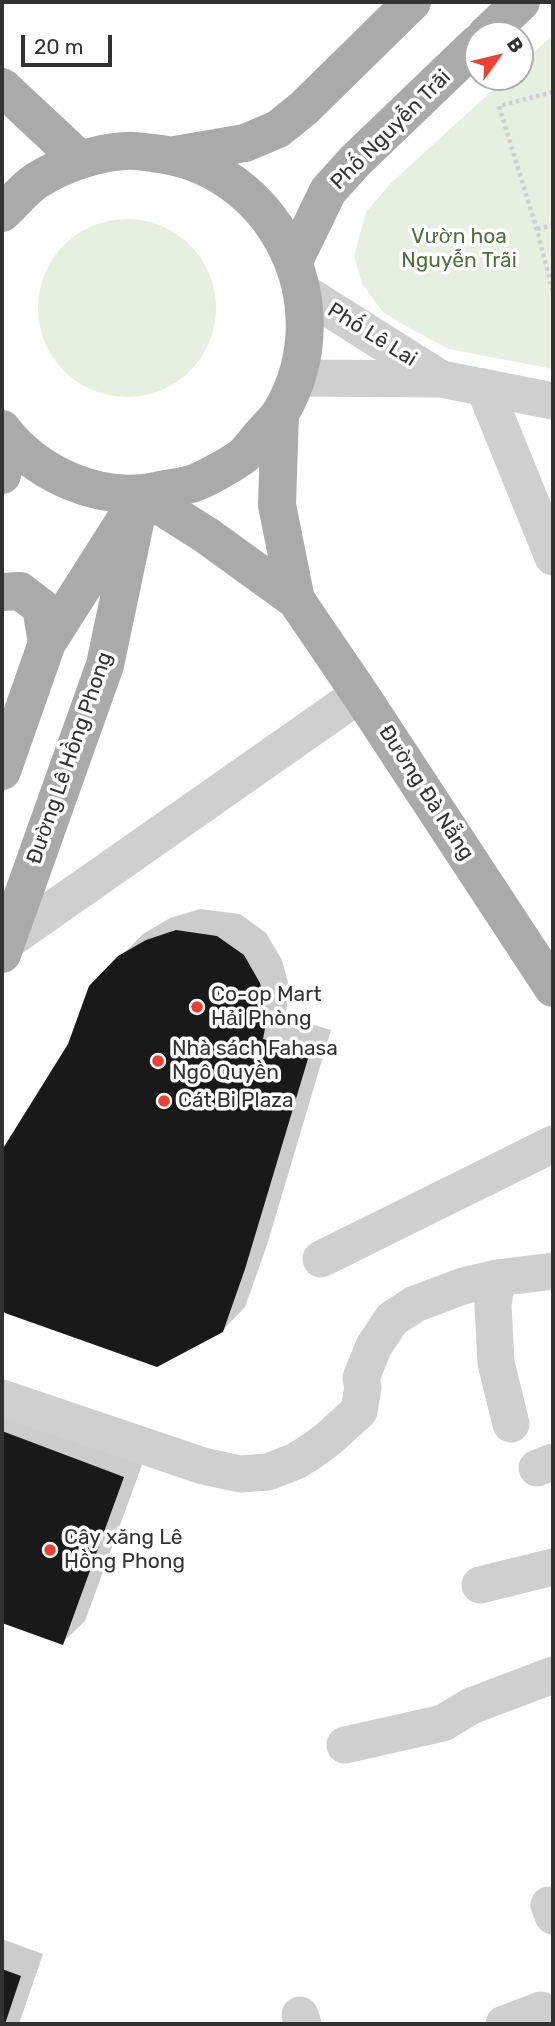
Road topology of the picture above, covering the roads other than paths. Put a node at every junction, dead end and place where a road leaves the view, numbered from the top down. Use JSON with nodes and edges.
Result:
{"nodes":[{"id":1,"x":412,"y":2,"type":"edge"},
{"id":2,"x":521,"y":2,"type":"edge"},
{"id":3,"x":501,"y":21,"type":"edge"},
{"id":4,"x":464,"y":56,"type":"edge"},
{"id":5,"x":2,"y":87,"type":"edge"},
{"id":6,"x":173,"y":155,"type":"junction"},
{"id":7,"x":79,"y":159,"type":"junction"},
{"id":8,"x":2,"y":213,"type":"edge"},
{"id":9,"x":298,"y":276,"type":"junction"},
{"id":10,"x":297,"y":378,"type":"junction"},
{"id":11,"x":441,"y":379,"type":"junction"},
{"id":12,"x":484,"y":387,"type":"junction"},
{"id":13,"x":553,"y":401,"type":"edge"},
{"id":14,"x":280,"y":413,"type":"junction"},
{"id":15,"x":4,"y":448,"type":"edge"},
{"id":16,"x":141,"y":494,"type":"junction"},
{"id":17,"x":553,"y":558,"type":"edge"},
{"id":18,"x":2,"y":592,"type":"edge"},
{"id":19,"x":296,"y":600,"type":"junction"},
{"id":20,"x":47,"y":643,"type":"junction"},
{"id":21,"x":360,"y":694,"type":"junction"},
{"id":22,"x":2,"y":771,"type":"edge"},
{"id":23,"x":4,"y":948,"type":"edge"},
{"id":24,"x":548,"y":970,"type":"edge"},
{"id":25,"x":553,"y":1144,"type":"edge"},
{"id":26,"x":321,"y":1259,"type":"dead end"},
{"id":27,"x":553,"y":1271,"type":"edge"},
{"id":28,"x":497,"y":1278,"type":"junction"},
{"id":29,"x":2,"y":1398,"type":"edge"},
{"id":30,"x":511,"y":1424,"type":"dead end"},
{"id":31,"x":553,"y":1567,"type":"edge"},
{"id":32,"x":480,"y":1585,"type":"dead end"},
{"id":33,"x":553,"y":1675,"type":"edge"},
{"id":34,"x":345,"y":1745,"type":"dead end"},
{"id":35,"x":504,"y":2024,"type":"edge"},
{"id":36,"x":547,"y":2024,"type":"edge"}],
"edges":[{"from":1,"to":6,"type":"main road"},
{"from":2,"to":3,"type":"main road"},
{"from":4,"to":9,"type":"main road","name":"Phố Nguyễn Trãi"},
{"from":5,"to":7,"type":"main road"},
{"from":6,"to":7,"type":"main road"},
{"from":6,"to":9,"type":"main road"},
{"from":7,"to":8,"type":"main road"},
{"from":9,"to":10,"type":"main road"},
{"from":9,"to":11,"type":"street","name":"Phố Lê Lai"},
{"from":10,"to":11,"type":"street","name":"Phố Lê Lai"},
{"from":10,"to":14,"type":"main road"},
{"from":11,"to":12,"type":"street","name":"Phố Lê Lai"},
{"from":12,"to":13,"type":"street","name":"Phố Lê Lai"},
{"from":12,"to":17,"type":"street"},
{"from":14,"to":16,"type":"main road"},
{"from":14,"to":19,"type":"main road","name":"Đường Đà Nẵng"},
{"from":15,"to":16,"type":"main road"},
{"from":16,"to":19,"type":"main road","name":"Đường Đà Nẵng"},
{"from":16,"to":20,"type":"main road"},
{"from":16,"to":23,"type":"main road","name":"Đường Lê Hồng Phong"},
{"from":18,"to":20,"type":"main road"},
{"from":19,"to":21,"type":"main road","name":"Đường Đà Nẵng"},
{"from":20,"to":22,"type":"main road"},
{"from":21,"to":23,"type":"street"},
{"from":21,"to":24,"type":"main road","name":"Đường Đà Nẵng"},
{"from":25,"to":26,"type":"street"},
{"from":27,"to":28,"type":"street"},
{"from":28,"to":29,"type":"street"},
{"from":28,"to":30,"type":"street"},
{"from":31,"to":32,"type":"street"},
{"from":33,"to":34,"type":"street"},
{"from":35,"to":36,"type":"street"}]}
